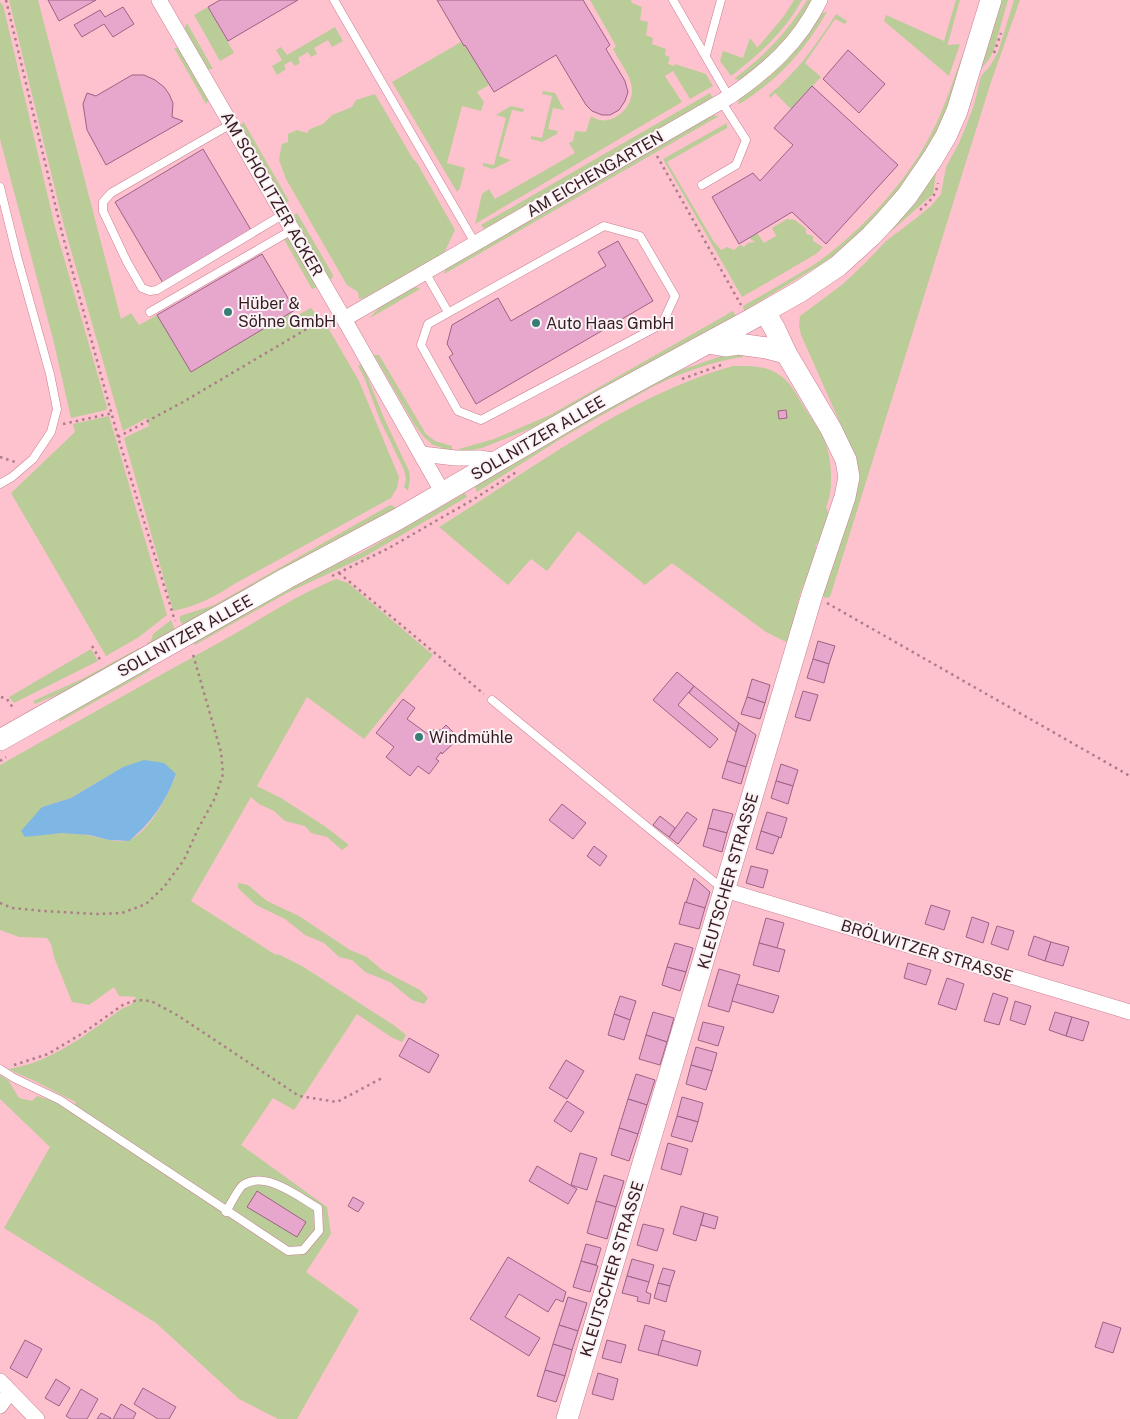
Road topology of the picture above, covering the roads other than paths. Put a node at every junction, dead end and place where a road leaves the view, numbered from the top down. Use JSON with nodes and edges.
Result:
{"nodes":[{"id":1,"x":159,"y":0,"type":"edge"},
{"id":2,"x":334,"y":0,"type":"edge"},
{"id":3,"x":673,"y":0,"type":"edge"},
{"id":4,"x":721,"y":0,"type":"edge"},
{"id":5,"x":820,"y":0,"type":"edge"},
{"id":6,"x":991,"y":0,"type":"edge"},
{"id":7,"x":706,"y":55,"type":"junction"},
{"id":8,"x":725,"y":99,"type":"junction"},
{"id":9,"x":231,"y":124,"type":"junction"},
{"id":10,"x":702,"y":185,"type":"dead end"},
{"id":11,"x":0,"y":188,"type":"edge"},
{"id":12,"x":284,"y":214,"type":"junction"},
{"id":13,"x":292,"y":230,"type":"junction"},
{"id":14,"x":475,"y":243,"type":"junction"},
{"id":15,"x":425,"y":272,"type":"junction"},
{"id":16,"x":150,"y":312,"type":"dead end"},
{"id":17,"x":448,"y":312,"type":"junction"},
{"id":18,"x":765,"y":312,"type":"junction"},
{"id":19,"x":342,"y":314,"type":"junction"},
{"id":20,"x":708,"y":343,"type":"junction"},
{"id":21,"x":786,"y":353,"type":"junction"},
{"id":22,"x":422,"y":454,"type":"junction"},
{"id":23,"x":498,"y":461,"type":"junction"},
{"id":24,"x":0,"y":484,"type":"edge"},
{"id":25,"x":443,"y":493,"type":"junction"},
{"id":26,"x":492,"y":700,"type":"road end"},
{"id":27,"x":0,"y":740,"type":"edge"},
{"id":28,"x":725,"y":890,"type":"junction"},
{"id":29,"x":1130,"y":1012,"type":"edge"},
{"id":30,"x":0,"y":1069,"type":"edge"},
{"id":31,"x":226,"y":1212,"type":"junction"},
{"id":32,"x":5,"y":1387,"type":"edge"},
{"id":33,"x":0,"y":1406,"type":"edge"},
{"id":34,"x":37,"y":1419,"type":"edge"},
{"id":35,"x":567,"y":1419,"type":"edge"}],
"edges":[{"from":1,"to":9,"type":"street","name":"AM SCHOLITZER ACKER"},
{"from":2,"to":14,"type":"lane"},
{"from":3,"to":7,"type":"lane"},
{"from":4,"to":7,"type":"lane"},
{"from":5,"to":8,"type":"street","name":"AM EICHENGARTEN"},
{"from":6,"to":18,"type":"main road","name":"SOLLNITZER ALLEE"},
{"from":7,"to":8,"type":"lane"},
{"from":8,"to":10,"type":"lane"},
{"from":8,"to":14,"type":"street","name":"AM EICHENGARTEN"},
{"from":9,"to":12,"type":"street","name":"AM SCHOLITZER ACKER"},
{"from":9,"to":12,"type":"lane"},
{"from":11,"to":24,"type":"lane"},
{"from":12,"to":13,"type":"street","name":"AM SCHOLITZER ACKER"},
{"from":13,"to":16,"type":"lane"},
{"from":13,"to":19,"type":"street","name":"AM SCHOLITZER ACKER"},
{"from":14,"to":15,"type":"street","name":"AM EICHENGARTEN"},
{"from":15,"to":17,"type":"lane"},
{"from":15,"to":19,"type":"street","name":"AM EICHENGARTEN"},
{"from":17,"to":17,"type":"lane"},
{"from":18,"to":20,"type":"main road","name":"SOLLNITZER ALLEE"},
{"from":18,"to":21,"type":"main road","name":"KLEUTSCHER STRASSE"},
{"from":19,"to":22,"type":"street","name":"AM SCHOLITZER ACKER"},
{"from":20,"to":21,"type":"main road"},
{"from":20,"to":23,"type":"main road","name":"SOLLNITZER ALLEE"},
{"from":21,"to":28,"type":"main road","name":"KLEUTSCHER STRASSE"},
{"from":22,"to":23,"type":"street"},
{"from":22,"to":25,"type":"street","name":"AM SCHOLITZER ACKER"},
{"from":23,"to":25,"type":"main road","name":"SOLLNITZER ALLEE"},
{"from":25,"to":27,"type":"main road","name":"SOLLNITZER ALLEE"},
{"from":26,"to":28,"type":"lane"},
{"from":28,"to":29,"type":"street","name":"BRÖLWITZER STRASSE"},
{"from":28,"to":35,"type":"main road","name":"KLEUTSCHER STRASSE"},
{"from":30,"to":31,"type":"lane"},
{"from":31,"to":31,"type":"lane"},
{"from":32,"to":33,"type":"street"},
{"from":32,"to":34,"type":"street"}]}
